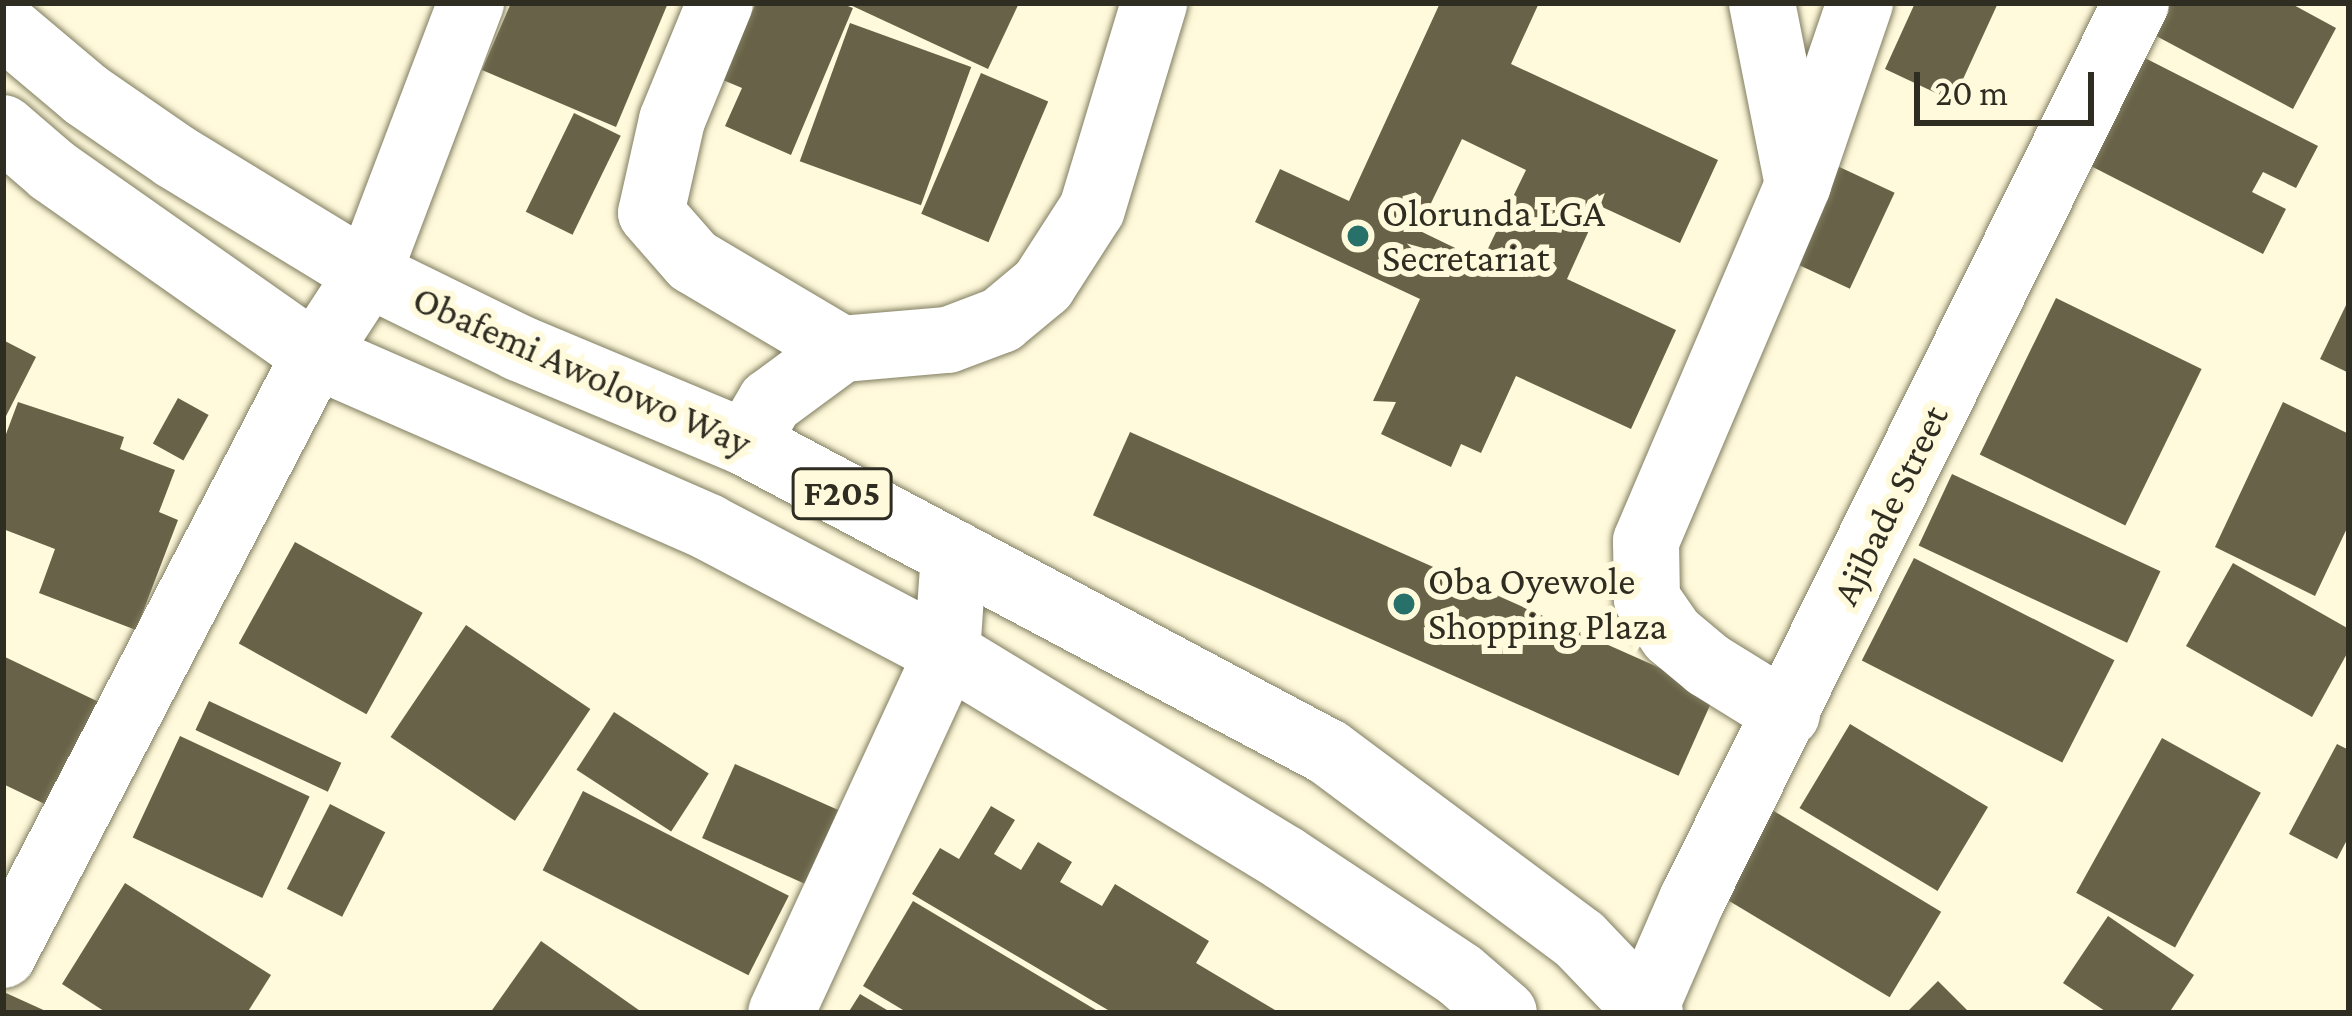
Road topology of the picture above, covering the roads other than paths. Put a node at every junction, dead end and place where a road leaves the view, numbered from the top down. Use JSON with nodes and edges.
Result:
{"nodes":[{"id":1,"x":471,"y":3,"type":"edge"},
{"id":2,"x":721,"y":3,"type":"edge"},
{"id":3,"x":1154,"y":3,"type":"edge"},
{"id":4,"x":1762,"y":3,"type":"edge"},
{"id":5,"x":1860,"y":3,"type":"edge"},
{"id":6,"x":2136,"y":3,"type":"edge"},
{"id":7,"x":3,"y":25,"type":"edge"},
{"id":8,"x":3,"y":128,"type":"edge"},
{"id":9,"x":1798,"y":184,"type":"junction"},
{"id":10,"x":368,"y":274,"type":"junction"},
{"id":11,"x":842,"y":349,"type":"junction"},
{"id":12,"x":315,"y":355,"type":"junction"},
{"id":13,"x":746,"y":443,"type":"junction"},
{"id":14,"x":954,"y":553,"type":"junction"},
{"id":15,"x":947,"y":653,"type":"junction"},
{"id":16,"x":1787,"y":714,"type":"junction"},
{"id":17,"x":3,"y":955,"type":"edge"},
{"id":18,"x":1648,"y":1011,"type":"edge"},
{"id":19,"x":781,"y":1013,"type":"edge"},
{"id":20,"x":1504,"y":1013,"type":"edge"}],
"edges":[{"from":1,"to":10,"type":"street"},
{"from":2,"to":11,"type":"street"},
{"from":3,"to":11,"type":"street"},
{"from":4,"to":9,"type":"street"},
{"from":5,"to":9,"type":"street"},
{"from":6,"to":16,"type":"street","name":"Ajibade Street"},
{"from":7,"to":10,"type":"street","name":"Obafemi Awolowo Way","number":"F205"},
{"from":8,"to":12,"type":"street","number":"F205"},
{"from":9,"to":16,"type":"street"},
{"from":10,"to":12,"type":"street"},
{"from":10,"to":13,"type":"street","name":"Obafemi Awolowo Way","number":"F205"},
{"from":11,"to":13,"type":"street"},
{"from":12,"to":15,"type":"street","number":"F205"},
{"from":12,"to":17,"type":"street"},
{"from":13,"to":14,"type":"street","name":"Obafemi Awolowo Way","number":"F205"},
{"from":14,"to":15,"type":"street"},
{"from":14,"to":18,"type":"street","name":"Obafemi Awolowo Way","number":"F205"},
{"from":15,"to":19,"type":"street"},
{"from":15,"to":20,"type":"street","number":"F205"},
{"from":16,"to":18,"type":"street","name":"Ajibade Street"}]}
